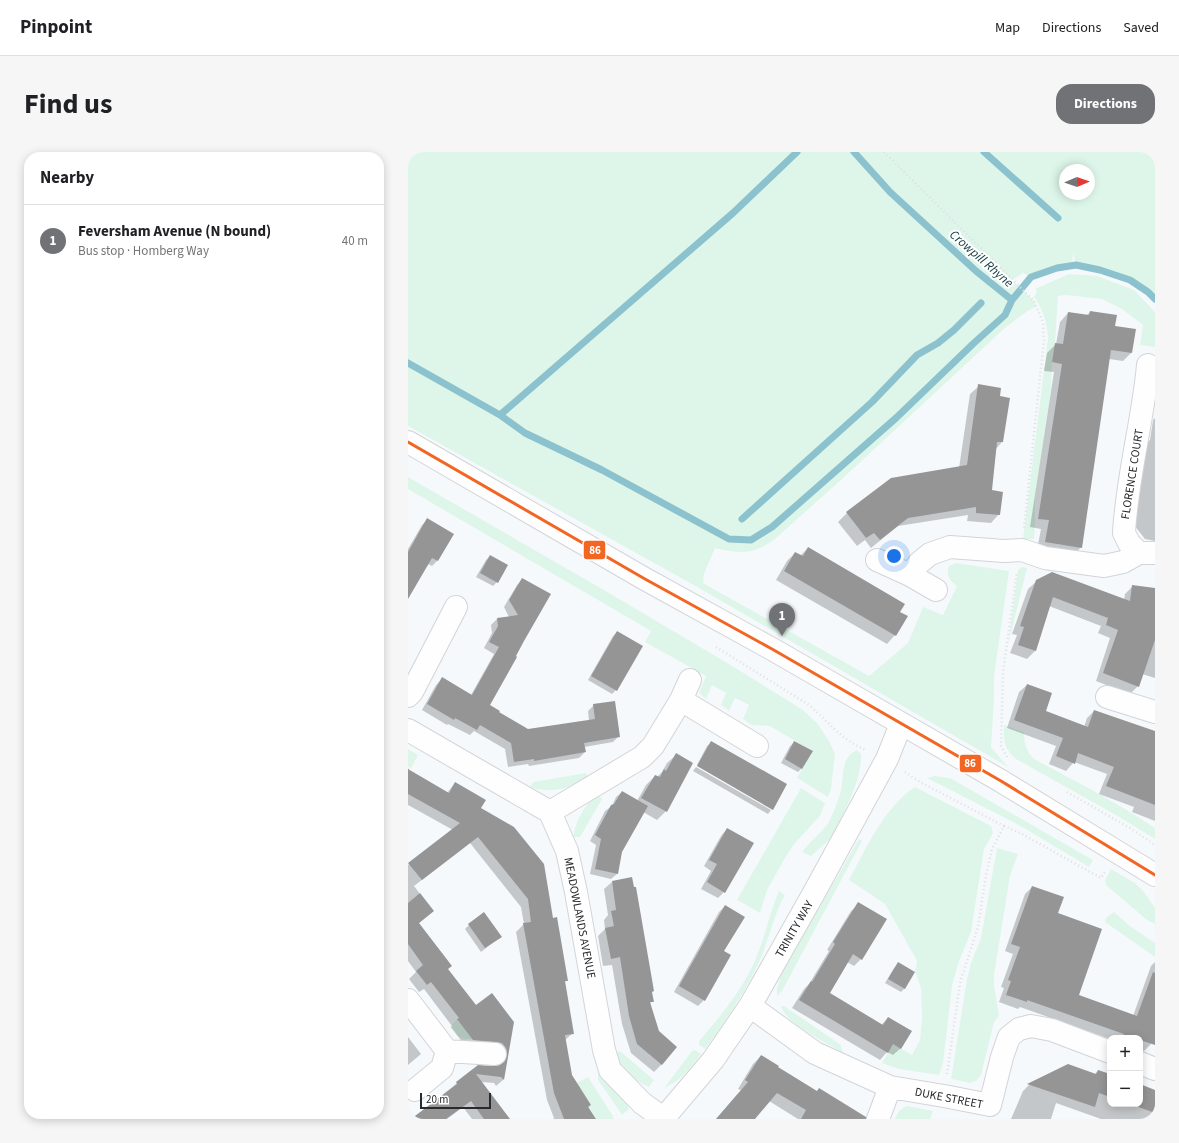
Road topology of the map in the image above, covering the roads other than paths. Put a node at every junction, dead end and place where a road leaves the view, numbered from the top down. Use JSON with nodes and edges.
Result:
{"nodes":[{"id":1,"x":1148,"y":365,"type":"dead end"},
{"id":2,"x":1150,"y":391,"type":"edge"},
{"id":3,"x":408,"y":442,"type":"edge"},
{"id":4,"x":1147,"y":553,"type":"edge"},
{"id":5,"x":877,"y":560,"type":"dead end"},
{"id":6,"x":910,"y":576,"type":"junction"},
{"id":7,"x":936,"y":590,"type":"dead end"},
{"id":8,"x":456,"y":607,"type":"dead end"},
{"id":9,"x":690,"y":680,"type":"dead end"},
{"id":10,"x":408,"y":696,"type":"edge"},
{"id":11,"x":1107,"y":697,"type":"dead end"},
{"id":12,"x":681,"y":700,"type":"junction"},
{"id":13,"x":1155,"y":712,"type":"edge"},
{"id":14,"x":901,"y":724,"type":"junction"},
{"id":15,"x":408,"y":730,"type":"edge"},
{"id":16,"x":757,"y":746,"type":"dead end"},
{"id":17,"x":550,"y":812,"type":"junction"},
{"id":18,"x":1155,"y":875,"type":"edge"},
{"id":19,"x":408,"y":1000,"type":"edge"},
{"id":20,"x":750,"y":1006,"type":"junction"},
{"id":21,"x":447,"y":1051,"type":"junction"},
{"id":22,"x":1107,"y":1051,"type":"edge"},
{"id":23,"x":495,"y":1054,"type":"dead end"},
{"id":24,"x":1143,"y":1064,"type":"edge"},
{"id":25,"x":1155,"y":1069,"type":"edge"},
{"id":26,"x":890,"y":1087,"type":"junction"},
{"id":27,"x":416,"y":1090,"type":"dead end"},
{"id":28,"x":989,"y":1112,"type":"edge"},
{"id":29,"x":664,"y":1119,"type":"edge"},
{"id":30,"x":878,"y":1119,"type":"edge"}],
"edges":[{"from":1,"to":2,"type":"street","name":"FLORENCE COURT"},
{"from":2,"to":4,"type":"street","name":"FLORENCE COURT"},
{"from":3,"to":14,"type":"street"},
{"from":4,"to":6,"type":"street"},
{"from":5,"to":6,"type":"street"},
{"from":6,"to":7,"type":"street"},
{"from":8,"to":10,"type":"street"},
{"from":9,"to":12,"type":"street"},
{"from":11,"to":13,"type":"street"},
{"from":12,"to":16,"type":"street"},
{"from":12,"to":17,"type":"street"},
{"from":14,"to":18,"type":"street"},
{"from":14,"to":20,"type":"street","name":"TRINITY WAY"},
{"from":15,"to":17,"type":"street"},
{"from":17,"to":29,"type":"street","name":"MEADOWLANDS AVENUE"},
{"from":19,"to":21,"type":"street"},
{"from":20,"to":26,"type":"street","name":"DUKE STREET"},
{"from":20,"to":29,"type":"street","name":"TRINITY WAY"},
{"from":21,"to":23,"type":"street"},
{"from":21,"to":27,"type":"street"},
{"from":22,"to":28,"type":"street","name":"DUKE STREET"},
{"from":24,"to":25,"type":"street"},
{"from":26,"to":28,"type":"street","name":"DUKE STREET"},
{"from":26,"to":30,"type":"street"}]}
